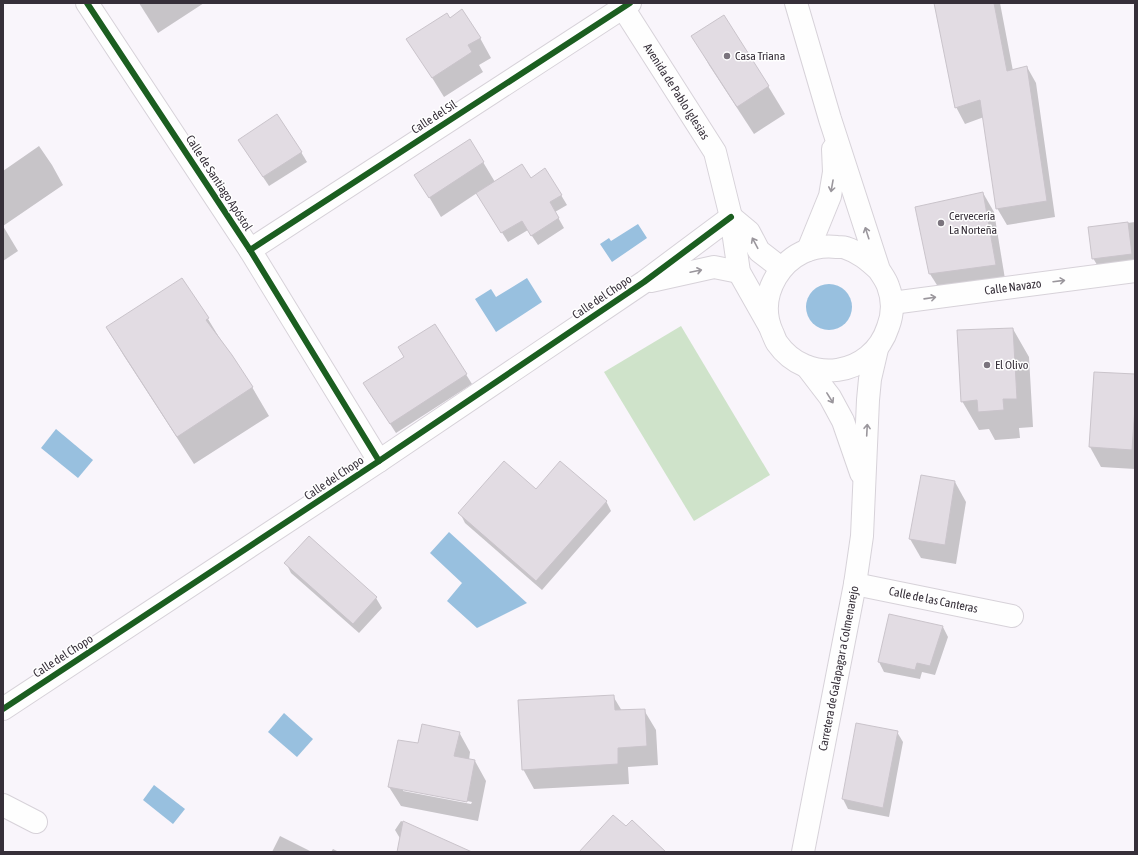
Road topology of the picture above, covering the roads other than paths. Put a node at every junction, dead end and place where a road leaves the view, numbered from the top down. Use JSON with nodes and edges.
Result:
{"nodes":[{"id":1,"x":87,"y":3,"type":"edge"},
{"id":2,"x":796,"y":3,"type":"edge"},
{"id":3,"x":624,"y":5,"type":"edge"},
{"id":4,"x":830,"y":119,"type":"junction"},
{"id":5,"x":731,"y":217,"type":"junction"},
{"id":6,"x":250,"y":250,"type":"junction"},
{"id":7,"x":808,"y":250,"type":"junction"},
{"id":8,"x":781,"y":268,"type":"junction"},
{"id":9,"x":879,"y":270,"type":"junction"},
{"id":10,"x":1135,"y":271,"type":"edge"},
{"id":11,"x":739,"y":272,"type":"junction"},
{"id":12,"x":644,"y":282,"type":"junction"},
{"id":13,"x":892,"y":303,"type":"junction"},
{"id":14,"x":769,"y":325,"type":"junction"},
{"id":15,"x":877,"y":349,"type":"junction"},
{"id":16,"x":807,"y":367,"type":"junction"},
{"id":17,"x":379,"y":461,"type":"junction"},
{"id":18,"x":864,"y":483,"type":"junction"},
{"id":19,"x":855,"y":584,"type":"junction"},
{"id":20,"x":1012,"y":616,"type":"dead end"},
{"id":21,"x":3,"y":709,"type":"edge"},
{"id":22,"x":3,"y":806,"type":"edge"},
{"id":23,"x":36,"y":822,"type":"dead end"},
{"id":24,"x":803,"y":852,"type":"edge"}],
"edges":[{"from":1,"to":6,"type":"street","name":"Calle de Santiago Apóstol"},
{"from":2,"to":4,"type":"street"},
{"from":3,"to":5,"type":"street","name":"Avenida de Pablo Iglesias"},
{"from":3,"to":6,"type":"street","name":"Calle del Sil"},
{"from":4,"to":7,"type":"street","one_way":true},
{"from":9,"to":4,"type":"street","one_way":true},
{"from":8,"to":5,"type":"street","one_way":true},
{"from":5,"to":11,"type":"street"},
{"from":5,"to":12,"type":"street","name":"Calle del Chopo"},
{"from":6,"to":17,"type":"street","name":"Calle de Santiago Apóstol"},
{"from":7,"to":8,"type":"street"},
{"from":7,"to":9,"type":"street"},
{"from":8,"to":14,"type":"street"},
{"from":9,"to":13,"type":"street"},
{"from":13,"to":10,"type":"street","name":"Calle Navazo","one_way":true},
{"from":12,"to":11,"type":"street","name":"Calle del Chopo","one_way":true},
{"from":11,"to":14,"type":"street"},
{"from":12,"to":17,"type":"street","name":"Calle del Chopo"},
{"from":13,"to":15,"type":"street"},
{"from":14,"to":16,"type":"street"},
{"from":15,"to":16,"type":"street"},
{"from":18,"to":15,"type":"street","name":"Carretera de Galapagar a Colmenarejo","one_way":true},
{"from":16,"to":18,"type":"street","one_way":true},
{"from":17,"to":21,"type":"street","name":"Calle del Chopo"},
{"from":18,"to":19,"type":"street","name":"Carretera de Galapagar a Colmenarejo"},
{"from":19,"to":20,"type":"street","name":"Calle de las Canteras"},
{"from":19,"to":24,"type":"street","name":"Carretera de Galapagar a Colmenarejo"},
{"from":22,"to":23,"type":"street"}]}
